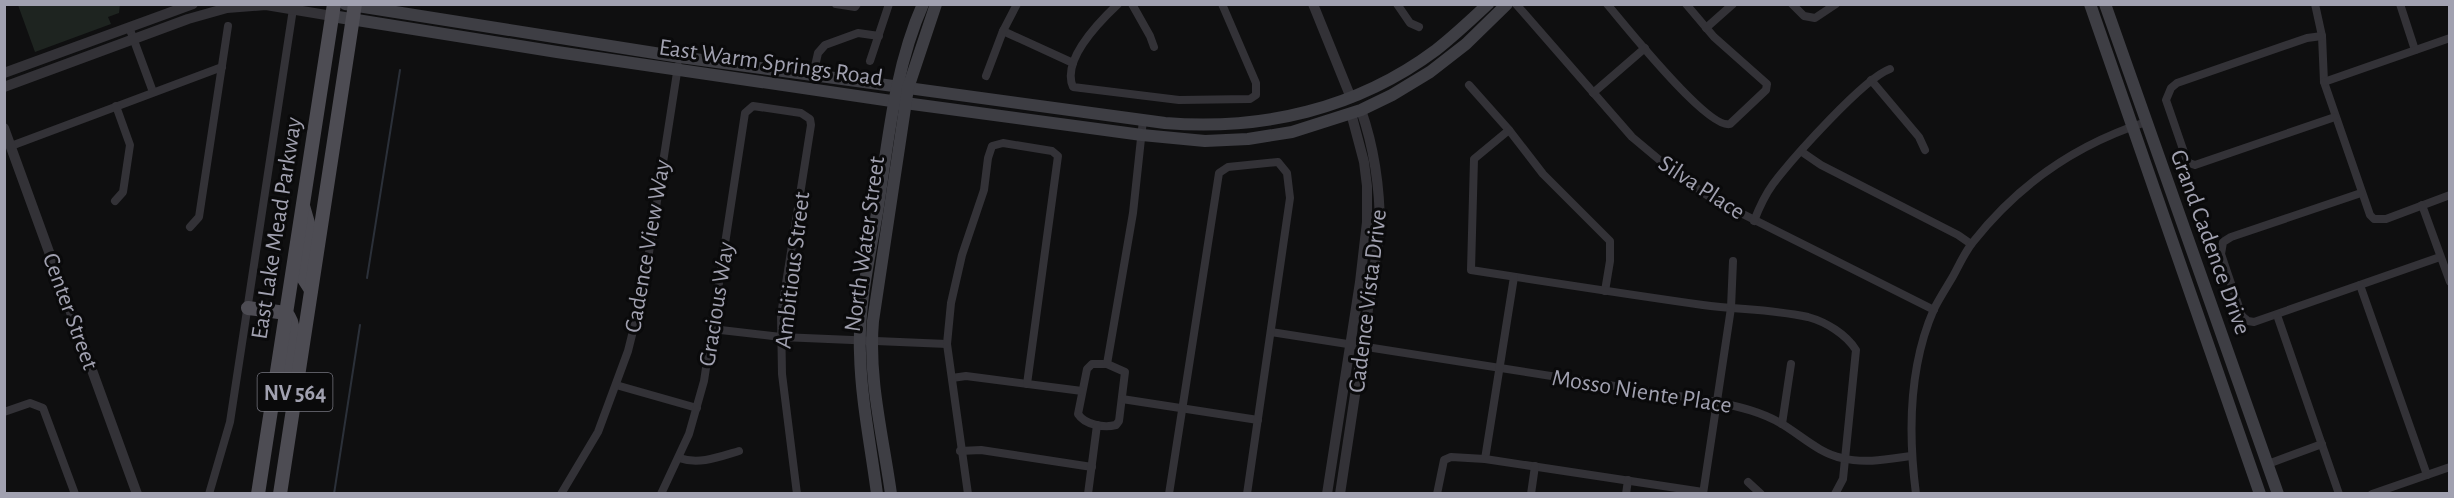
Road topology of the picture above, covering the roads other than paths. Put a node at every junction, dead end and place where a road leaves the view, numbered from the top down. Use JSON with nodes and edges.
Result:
{"nodes":[{"id":1,"x":193,"y":4,"type":"edge"},
{"id":2,"x":836,"y":4,"type":"edge"},
{"id":3,"x":889,"y":4,"type":"edge"},
{"id":4,"x":923,"y":4,"type":"edge"},
{"id":5,"x":936,"y":4,"type":"edge"},
{"id":6,"x":1017,"y":4,"type":"edge"},
{"id":7,"x":1118,"y":4,"type":"edge"},
{"id":8,"x":1132,"y":4,"type":"edge"},
{"id":9,"x":1313,"y":4,"type":"edge"},
{"id":10,"x":1397,"y":4,"type":"edge"},
{"id":11,"x":1488,"y":4,"type":"edge"},
{"id":12,"x":1507,"y":4,"type":"edge"},
{"id":13,"x":1516,"y":4,"type":"edge"},
{"id":14,"x":1607,"y":4,"type":"edge"},
{"id":15,"x":1686,"y":4,"type":"edge"},
{"id":16,"x":1733,"y":4,"type":"edge"},
{"id":17,"x":1792,"y":4,"type":"edge"},
{"id":18,"x":1836,"y":4,"type":"edge"},
{"id":19,"x":2090,"y":4,"type":"edge"},
{"id":20,"x":2105,"y":4,"type":"edge"},
{"id":21,"x":2315,"y":4,"type":"edge"},
{"id":22,"x":2400,"y":4,"type":"edge"},
{"id":23,"x":1223,"y":5,"type":"edge"},
{"id":24,"x":856,"y":6,"type":"edge"},
{"id":25,"x":395,"y":8,"type":"edge"},
{"id":26,"x":293,"y":9,"type":"junction"},
{"id":27,"x":352,"y":9,"type":"edge"},
{"id":28,"x":333,"y":10,"type":"edge"},
{"id":29,"x":228,"y":26,"type":"dead end"},
{"id":30,"x":129,"y":27,"type":"junction"},
{"id":31,"x":1419,"y":27,"type":"dead end"},
{"id":32,"x":1706,"y":28,"type":"junction"},
{"id":33,"x":1003,"y":31,"type":"junction"},
{"id":34,"x":879,"y":36,"type":"junction"},
{"id":35,"x":2322,"y":36,"type":"junction"},
{"id":36,"x":560,"y":38,"type":"junction"},
{"id":37,"x":2450,"y":38,"type":"edge"},
{"id":38,"x":133,"y":40,"type":"junction"},
{"id":39,"x":1154,"y":47,"type":"dead end"},
{"id":40,"x":1645,"y":48,"type":"junction"},
{"id":41,"x":2415,"y":50,"type":"junction"},
{"id":42,"x":557,"y":52,"type":"junction"},
{"id":43,"x":680,"y":57,"type":"junction"},
{"id":44,"x":870,"y":61,"type":"dead end"},
{"id":45,"x":1074,"y":63,"type":"junction"},
{"id":46,"x":222,"y":67,"type":"junction"},
{"id":47,"x":1890,"y":69,"type":"dead end"},
{"id":48,"x":677,"y":70,"type":"junction"},
{"id":49,"x":4,"y":73,"type":"edge"},
{"id":50,"x":813,"y":75,"type":"junction"},
{"id":51,"x":986,"y":76,"type":"dead end"},
{"id":52,"x":1394,"y":77,"type":"junction"},
{"id":53,"x":1870,"y":80,"type":"junction"},
{"id":54,"x":2324,"y":82,"type":"junction"},
{"id":55,"x":1469,"y":86,"type":"dead end"},
{"id":56,"x":4,"y":87,"type":"edge"},
{"id":57,"x":903,"y":87,"type":"junction"},
{"id":58,"x":153,"y":92,"type":"junction"},
{"id":59,"x":1593,"y":93,"type":"junction"},
{"id":60,"x":1351,"y":98,"type":"junction"},
{"id":61,"x":900,"y":102,"type":"junction"},
{"id":62,"x":116,"y":106,"type":"junction"},
{"id":63,"x":749,"y":108,"type":"joint"},
{"id":64,"x":1356,"y":112,"type":"junction"},
{"id":65,"x":2335,"y":117,"type":"junction"},
{"id":66,"x":1143,"y":120,"type":"junction"},
{"id":67,"x":2146,"y":122,"type":"junction"},
{"id":68,"x":2133,"y":126,"type":"junction"},
{"id":69,"x":4,"y":128,"type":"edge"},
{"id":70,"x":1509,"y":130,"type":"junction"},
{"id":71,"x":1292,"y":132,"type":"junction"},
{"id":72,"x":1142,"y":135,"type":"junction"},
{"id":73,"x":11,"y":146,"type":"junction"},
{"id":74,"x":1926,"y":150,"type":"dead end"},
{"id":75,"x":1802,"y":152,"type":"junction"},
{"id":76,"x":2361,"y":192,"type":"junction"},
{"id":77,"x":2450,"y":195,"type":"edge"},
{"id":78,"x":115,"y":201,"type":"dead end"},
{"id":79,"x":302,"y":201,"type":"junction"},
{"id":80,"x":2422,"y":205,"type":"junction"},
{"id":81,"x":1754,"y":221,"type":"junction"},
{"id":82,"x":190,"y":226,"type":"dead end"},
{"id":83,"x":1971,"y":244,"type":"junction"},
{"id":84,"x":2440,"y":257,"type":"junction"},
{"id":85,"x":1733,"y":261,"type":"dead end"},
{"id":86,"x":1514,"y":277,"type":"junction"},
{"id":87,"x":2450,"y":282,"type":"edge"},
{"id":88,"x":2360,"y":285,"type":"junction"},
{"id":89,"x":311,"y":290,"type":"junction"},
{"id":90,"x":1605,"y":291,"type":"junction"},
{"id":91,"x":248,"y":308,"type":"junction"},
{"id":92,"x":1731,"y":308,"type":"junction"},
{"id":93,"x":1934,"y":310,"type":"junction"},
{"id":94,"x":286,"y":313,"type":"junction"},
{"id":95,"x":2277,"y":315,"type":"junction"},
{"id":96,"x":712,"y":329,"type":"junction"},
{"id":97,"x":1271,"y":332,"type":"junction"},
{"id":98,"x":781,"y":337,"type":"junction"},
{"id":99,"x":866,"y":339,"type":"junction"},
{"id":100,"x":947,"y":344,"type":"junction"},
{"id":101,"x":1356,"y":347,"type":"junction"},
{"id":102,"x":1107,"y":364,"type":"junction"},
{"id":103,"x":1791,"y":364,"type":"dead end"},
{"id":104,"x":1499,"y":368,"type":"junction"},
{"id":105,"x":952,"y":378,"type":"junction"},
{"id":106,"x":1027,"y":384,"type":"junction"},
{"id":107,"x":616,"y":385,"type":"junction"},
{"id":108,"x":1082,"y":391,"type":"junction"},
{"id":109,"x":1122,"y":399,"type":"junction"},
{"id":110,"x":1717,"y":402,"type":"junction"},
{"id":111,"x":1182,"y":407,"type":"junction"},
{"id":112,"x":697,"y":408,"type":"junction"},
{"id":113,"x":4,"y":412,"type":"edge"},
{"id":114,"x":292,"y":412,"type":"junction"},
{"id":115,"x":1258,"y":420,"type":"junction"},
{"id":116,"x":1782,"y":424,"type":"junction"},
{"id":117,"x":1097,"y":425,"type":"junction"},
{"id":118,"x":2322,"y":444,"type":"junction"},
{"id":119,"x":739,"y":451,"type":"dead end"},
{"id":120,"x":960,"y":451,"type":"junction"},
{"id":121,"x":1911,"y":456,"type":"junction"},
{"id":122,"x":679,"y":458,"type":"junction"},
{"id":123,"x":1485,"y":459,"type":"junction"},
{"id":124,"x":1843,"y":459,"type":"junction"},
{"id":125,"x":2268,"y":464,"type":"junction"},
{"id":126,"x":1535,"y":466,"type":"junction"},
{"id":127,"x":1092,"y":467,"type":"junction"},
{"id":128,"x":2450,"y":467,"type":"edge"},
{"id":129,"x":2427,"y":475,"type":"junction"},
{"id":130,"x":1628,"y":480,"type":"junction"},
{"id":131,"x":1748,"y":482,"type":"dead end"},
{"id":132,"x":1702,"y":493,"type":"edge"},
{"id":133,"x":75,"y":494,"type":"edge"},
{"id":134,"x":137,"y":494,"type":"edge"},
{"id":135,"x":209,"y":494,"type":"edge"},
{"id":136,"x":258,"y":494,"type":"edge"},
{"id":137,"x":280,"y":494,"type":"edge"},
{"id":138,"x":561,"y":494,"type":"edge"},
{"id":139,"x":661,"y":494,"type":"edge"},
{"id":140,"x":797,"y":494,"type":"edge"},
{"id":141,"x":877,"y":494,"type":"edge"},
{"id":142,"x":891,"y":494,"type":"edge"},
{"id":143,"x":968,"y":494,"type":"edge"},
{"id":144,"x":1088,"y":494,"type":"edge"},
{"id":145,"x":1169,"y":494,"type":"edge"},
{"id":146,"x":1247,"y":494,"type":"edge"},
{"id":147,"x":1328,"y":494,"type":"edge"},
{"id":148,"x":1340,"y":494,"type":"edge"},
{"id":149,"x":1437,"y":494,"type":"edge"},
{"id":150,"x":1531,"y":494,"type":"edge"},
{"id":151,"x":1626,"y":494,"type":"edge"},
{"id":152,"x":1761,"y":494,"type":"edge"},
{"id":153,"x":1835,"y":494,"type":"edge"},
{"id":154,"x":1916,"y":494,"type":"edge"},
{"id":155,"x":2260,"y":494,"type":"edge"},
{"id":156,"x":2278,"y":494,"type":"edge"},
{"id":157,"x":2339,"y":494,"type":"edge"},
{"id":158,"x":2372,"y":494,"type":"edge"}],
"edges":[{"from":1,"to":30,"type":"street"},
{"from":2,"to":24,"type":"street"},
{"from":3,"to":34,"type":"street"},
{"from":4,"to":57,"type":"main road","name":"North Water Street"},
{"from":5,"to":57,"type":"main road","name":"North Water Street"},
{"from":6,"to":33,"type":"street"},
{"from":7,"to":45,"type":"street"},
{"from":8,"to":39,"type":"street"},
{"from":9,"to":60,"type":"street"},
{"from":10,"to":31,"type":"street"},
{"from":11,"to":52,"type":"main road","name":"East Warm Springs Road"},
{"from":12,"to":64,"type":"main road","name":"East Warm Springs Road"},
{"from":13,"to":59,"type":"street","name":"Silva Place"},
{"from":14,"to":40,"type":"street"},
{"from":15,"to":32,"type":"street"},
{"from":16,"to":32,"type":"street"},
{"from":17,"to":18,"type":"street"},
{"from":19,"to":68,"type":"main road","name":"Grand Cadence Drive"},
{"from":20,"to":67,"type":"main road","name":"Grand Cadence Drive"},
{"from":21,"to":35,"type":"street"},
{"from":22,"to":41,"type":"street"},
{"from":23,"to":45,"type":"street"},
{"from":25,"to":27,"type":"main road","name":"East Warm Springs Road"},
{"from":25,"to":36,"type":"main road","name":"East Warm Springs Road"},
{"from":26,"to":28,"type":"street","name":"East Warm Springs Road"},
{"from":26,"to":38,"type":"street","name":"East Warm Springs Road"},
{"from":26,"to":91,"type":"street"},
{"from":27,"to":28,"type":"main road","name":"East Warm Springs Road"},
{"from":27,"to":42,"type":"main road","name":"East Warm Springs Road"},
{"from":27,"to":89,"type":"main road","name":"East Lake Mead Parkway","number":"NV 564"},
{"from":28,"to":79,"type":"main road","name":"East Lake Mead Parkway","number":"NV 564"},
{"from":29,"to":46,"type":"street"},
{"from":30,"to":38,"type":"street"},
{"from":30,"to":49,"type":"street"},
{"from":32,"to":40,"type":"street"},
{"from":33,"to":45,"type":"street"},
{"from":33,"to":51,"type":"street"},
{"from":34,"to":44,"type":"street"},
{"from":34,"to":50,"type":"street"},
{"from":35,"to":54,"type":"street"},
{"from":35,"to":65,"type":"street"},
{"from":36,"to":42,"type":"main road"},
{"from":36,"to":43,"type":"main road","name":"East Warm Springs Road"},
{"from":37,"to":41,"type":"street"},
{"from":38,"to":56,"type":"street","name":"East Warm Springs Road"},
{"from":38,"to":58,"type":"street"},
{"from":40,"to":59,"type":"street"},
{"from":41,"to":54,"type":"street"},
{"from":42,"to":48,"type":"main road","name":"East Warm Springs Road"},
{"from":43,"to":48,"type":"street","name":"Cadence View Way"},
{"from":43,"to":50,"type":"main road","name":"East Warm Springs Road"},
{"from":46,"to":58,"type":"street"},
{"from":46,"to":82,"type":"street"},
{"from":47,"to":53,"type":"street"},
{"from":48,"to":61,"type":"main road","name":"East Warm Springs Road"},
{"from":48,"to":107,"type":"street","name":"Cadence View Way"},
{"from":50,"to":57,"type":"main road","name":"East Warm Springs Road"},
{"from":52,"to":60,"type":"main road","name":"East Warm Springs Road"},
{"from":52,"to":64,"type":"main road"},
{"from":53,"to":74,"type":"street"},
{"from":53,"to":75,"type":"street"},
{"from":54,"to":65,"type":"street"},
{"from":55,"to":70,"type":"street"},
{"from":57,"to":61,"type":"main road","name":"North Water Street"},
{"from":57,"to":66,"type":"main road","name":"East Warm Springs Road"},
{"from":58,"to":62,"type":"street"},
{"from":59,"to":81,"type":"street","name":"Silva Place"},
{"from":60,"to":66,"type":"main road","name":"East Warm Springs Road"},
{"from":60,"to":71,"type":"main road"},
{"from":61,"to":72,"type":"main road","name":"East Warm Springs Road"},
{"from":61,"to":99,"type":"main road","name":"North Water Street"},
{"from":62,"to":73,"type":"street"},
{"from":62,"to":78,"type":"street"},
{"from":63,"to":96,"type":"street","name":"Gracious Way"},
{"from":63,"to":98,"type":"street","name":"Ambitious Street"},
{"from":64,"to":71,"type":"main road","name":"East Warm Springs Road"},
{"from":64,"to":101,"type":"street","name":"Cadence Vista Drive"},
{"from":65,"to":76,"type":"street"},
{"from":66,"to":72,"type":"street"},
{"from":67,"to":68,"type":"street"},
{"from":67,"to":125,"type":"main road","name":"Grand Cadence Drive"},
{"from":68,"to":83,"type":"street"},
{"from":68,"to":155,"type":"main road","name":"Grand Cadence Drive"},
{"from":69,"to":73,"type":"street","name":"Center Street"},
{"from":70,"to":86,"type":"street"},
{"from":70,"to":90,"type":"street"},
{"from":71,"to":72,"type":"main road","name":"East Warm Springs Road"},
{"from":72,"to":102,"type":"street"},
{"from":73,"to":134,"type":"street","name":"Center Street"},
{"from":75,"to":81,"type":"street"},
{"from":75,"to":83,"type":"street"},
{"from":76,"to":80,"type":"street"},
{"from":76,"to":95,"type":"street"},
{"from":77,"to":80,"type":"street"},
{"from":79,"to":89,"type":"main road"},
{"from":79,"to":94,"type":"main road","name":"East Lake Mead Parkway","number":"NV 564"},
{"from":80,"to":84,"type":"street"},
{"from":81,"to":93,"type":"street","name":"Silva Place"},
{"from":83,"to":93,"type":"street"},
{"from":84,"to":87,"type":"street"},
{"from":84,"to":88,"type":"street"},
{"from":85,"to":92,"type":"street"},
{"from":86,"to":90,"type":"street"},
{"from":86,"to":104,"type":"street"},
{"from":88,"to":95,"type":"street"},
{"from":88,"to":129,"type":"street"},
{"from":89,"to":114,"type":"main road","name":"East Lake Mead Parkway","number":"NV 564"},
{"from":90,"to":92,"type":"street"},
{"from":91,"to":94,"type":"main road"},
{"from":91,"to":135,"type":"street"},
{"from":92,"to":110,"type":"street"},
{"from":92,"to":124,"type":"street"},
{"from":93,"to":121,"type":"street"},
{"from":94,"to":114,"type":"main road"},
{"from":94,"to":136,"type":"main road","name":"East Lake Mead Parkway","number":"NV 564"},
{"from":95,"to":118,"type":"street"},
{"from":96,"to":98,"type":"street"},
{"from":96,"to":112,"type":"street","name":"Gracious Way"},
{"from":97,"to":101,"type":"street","name":"Mosso Niente Place"},
{"from":97,"to":111,"type":"street"},
{"from":97,"to":115,"type":"street"},
{"from":98,"to":99,"type":"street"},
{"from":98,"to":140,"type":"street","name":"Ambitious Street"},
{"from":99,"to":100,"type":"street"},
{"from":99,"to":141,"type":"main road","name":"North Water Street"},
{"from":99,"to":142,"type":"main road","name":"North Water Street"},
{"from":100,"to":105,"type":"street"},
{"from":100,"to":106,"type":"street"},
{"from":101,"to":104,"type":"street","name":"Mosso Niente Place"},
{"from":101,"to":147,"type":"street","name":"Cadence Vista Drive"},
{"from":101,"to":148,"type":"street","name":"Cadence Vista Drive"},
{"from":102,"to":108,"type":"street"},
{"from":102,"to":109,"type":"street"},
{"from":103,"to":116,"type":"street"},
{"from":104,"to":110,"type":"street","name":"Mosso Niente Place"},
{"from":104,"to":123,"type":"street"},
{"from":105,"to":106,"type":"street"},
{"from":105,"to":120,"type":"street"},
{"from":106,"to":108,"type":"street"},
{"from":107,"to":112,"type":"street"},
{"from":107,"to":138,"type":"street","name":"Cadence View Way"},
{"from":108,"to":117,"type":"street"},
{"from":109,"to":111,"type":"street"},
{"from":109,"to":117,"type":"street"},
{"from":110,"to":116,"type":"street","name":"Mosso Niente Place"},
{"from":110,"to":132,"type":"street"},
{"from":111,"to":115,"type":"street"},
{"from":111,"to":145,"type":"street"},
{"from":112,"to":122,"type":"street","name":"Gracious Way"},
{"from":113,"to":133,"type":"street"},
{"from":114,"to":137,"type":"main road","name":"East Lake Mead Parkway","number":"NV 564"},
{"from":115,"to":146,"type":"street"},
{"from":116,"to":124,"type":"street","name":"Mosso Niente Place"},
{"from":117,"to":127,"type":"street"},
{"from":118,"to":125,"type":"street"},
{"from":118,"to":157,"type":"street"},
{"from":119,"to":122,"type":"street"},
{"from":120,"to":127,"type":"street"},
{"from":120,"to":143,"type":"street"},
{"from":121,"to":124,"type":"street","name":"Mosso Niente Place"},
{"from":121,"to":154,"type":"street"},
{"from":122,"to":139,"type":"street","name":"Gracious Way"},
{"from":123,"to":126,"type":"street"},
{"from":123,"to":149,"type":"street"},
{"from":124,"to":153,"type":"street"},
{"from":125,"to":156,"type":"main road","name":"Grand Cadence Drive"},
{"from":126,"to":130,"type":"street"},
{"from":126,"to":150,"type":"street"},
{"from":127,"to":144,"type":"street"},
{"from":128,"to":129,"type":"street"},
{"from":129,"to":158,"type":"street"},
{"from":130,"to":132,"type":"street"},
{"from":130,"to":151,"type":"street"},
{"from":131,"to":152,"type":"street"}]}
